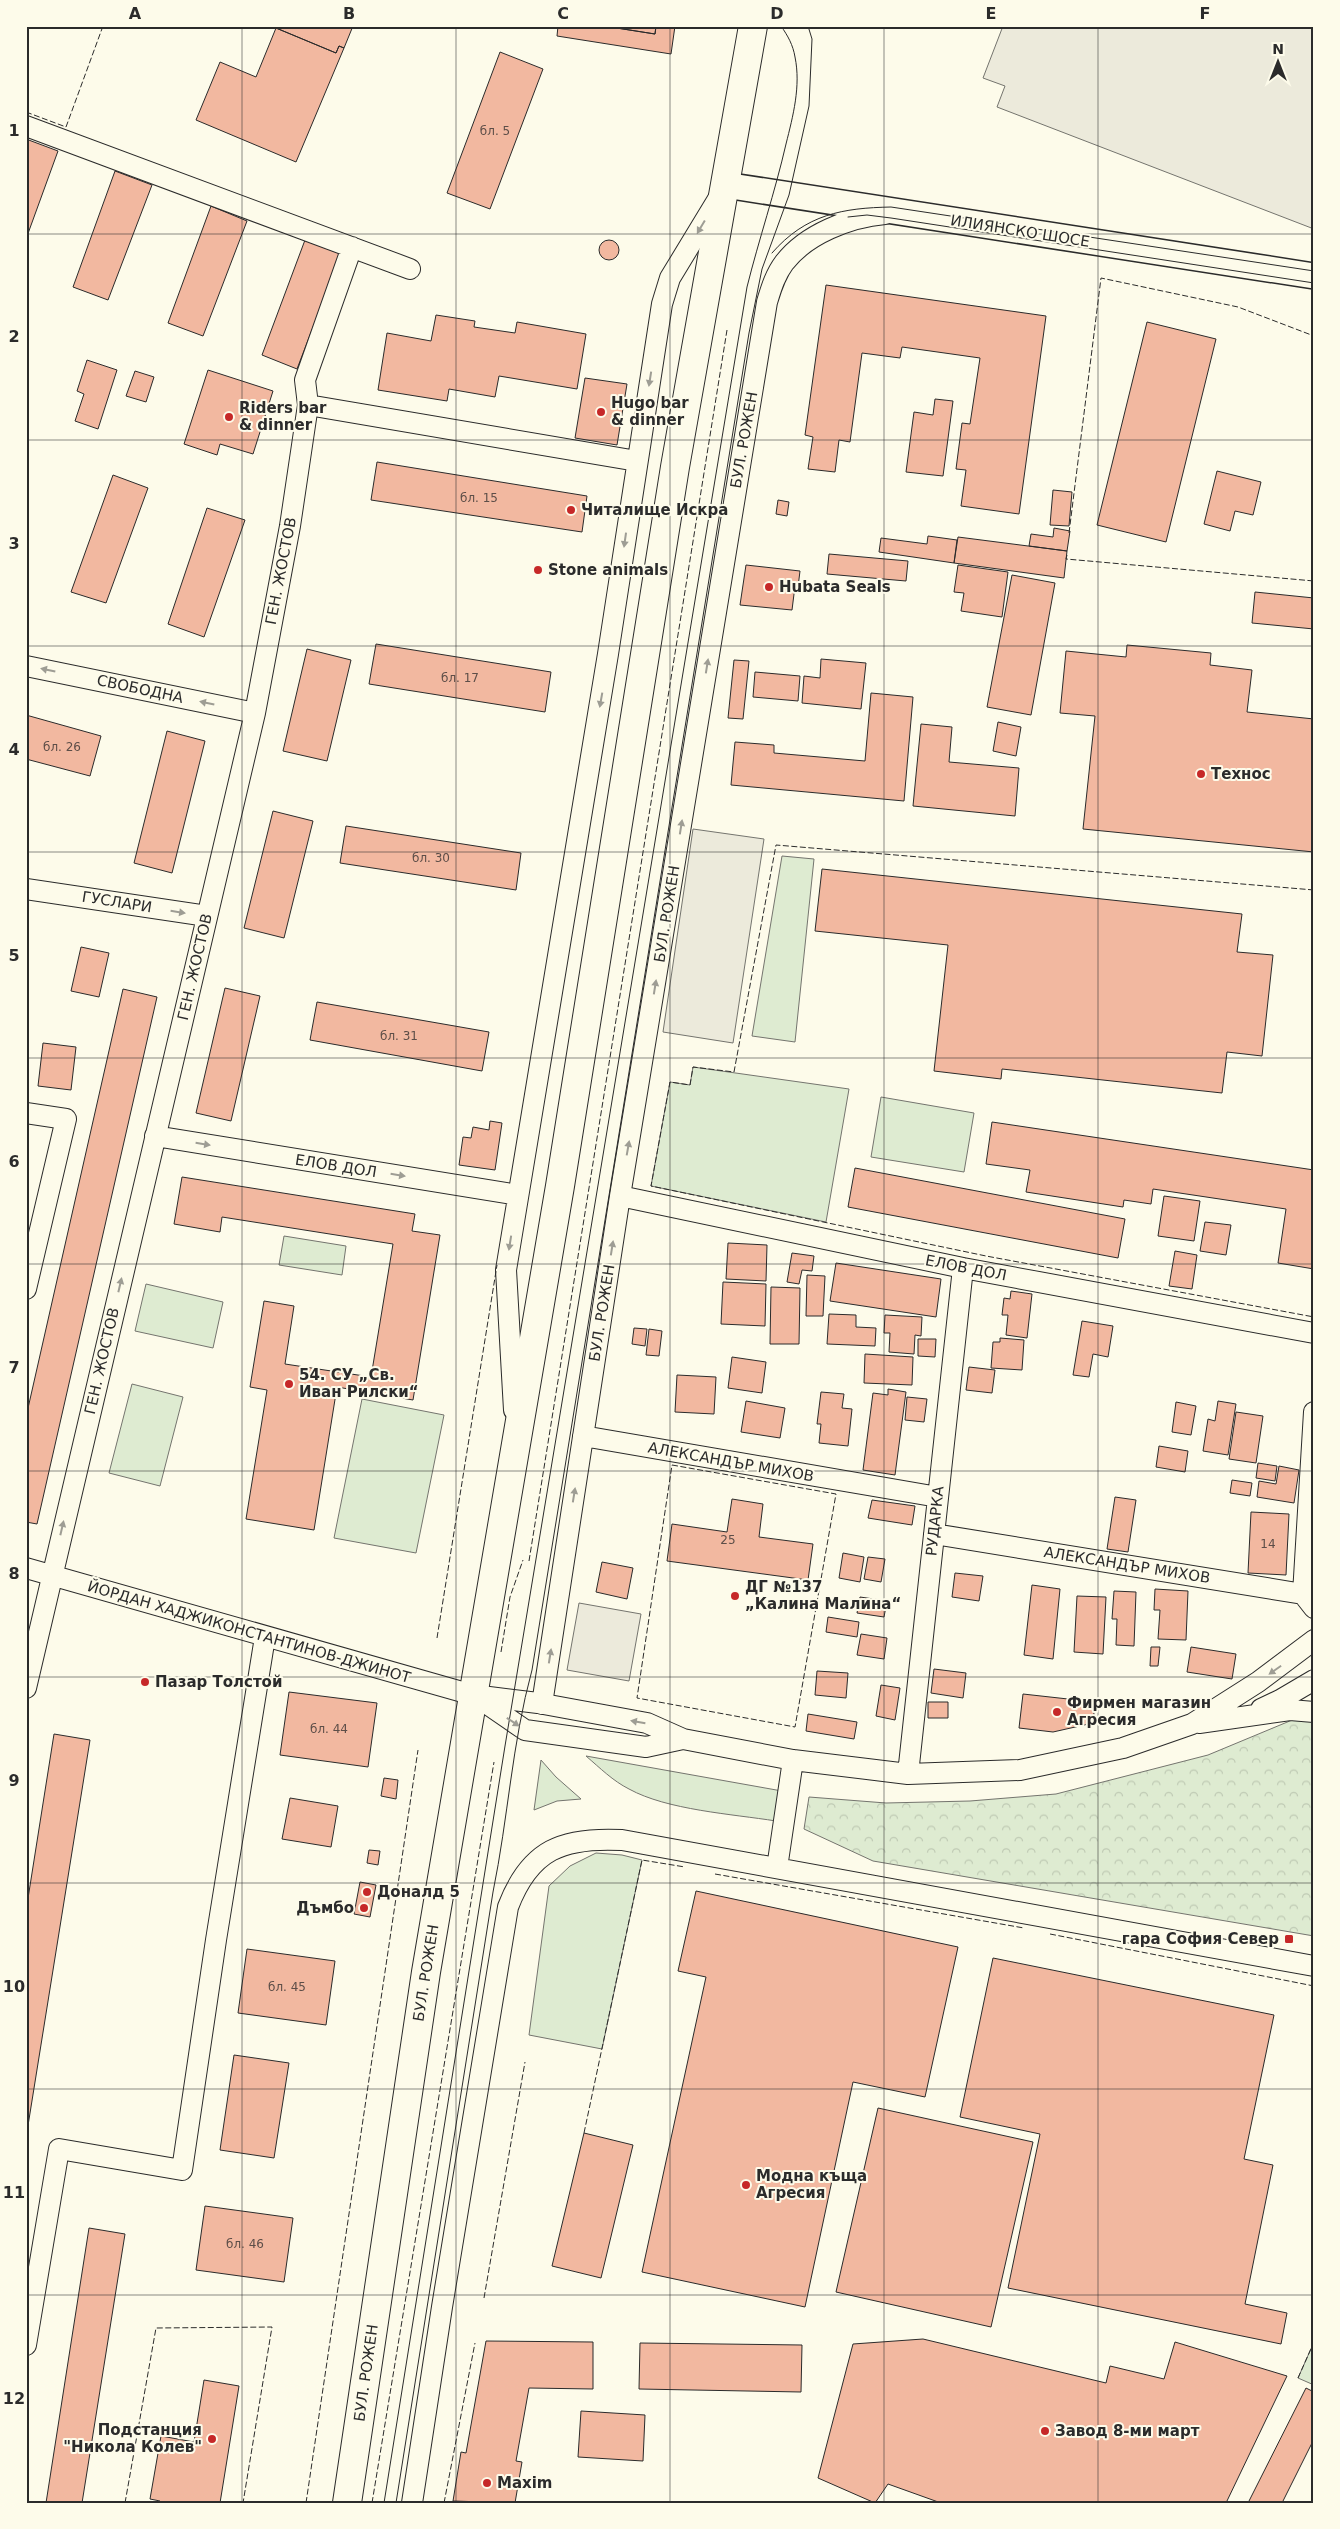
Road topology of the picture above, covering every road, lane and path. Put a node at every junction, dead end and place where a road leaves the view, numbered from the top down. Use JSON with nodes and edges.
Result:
{"nodes":[{"id":1,"x":752,"y":26,"type":"edge"},
{"id":2,"x":26,"y":126,"type":"edge"},
{"id":3,"x":725,"y":185,"type":"junction"},
{"id":4,"x":907,"y":214,"type":"junction"},
{"id":5,"x":352,"y":247,"type":"junction"},
{"id":6,"x":410,"y":269,"type":"dead end"},
{"id":7,"x":1314,"y":276,"type":"edge"},
{"id":8,"x":308,"y":406,"type":"junction"},
{"id":9,"x":637,"y":461,"type":"junction"},
{"id":10,"x":26,"y":666,"type":"edge"},
{"id":11,"x":255,"y":713,"type":"junction"},
{"id":12,"x":26,"y":889,"type":"edge"},
{"id":13,"x":207,"y":916,"type":"junction"},
{"id":14,"x":26,"y":1113,"type":"edge"},
{"id":15,"x":154,"y":1136,"type":"junction"},
{"id":16,"x":518,"y":1195,"type":"junction"},
{"id":17,"x":620,"y":1196,"type":"junction"},
{"id":18,"x":963,"y":1268,"type":"junction"},
{"id":19,"x":26,"y":1289,"type":"edge"},
{"id":20,"x":1314,"y":1332,"type":"edge"},
{"id":21,"x":1314,"y":1412,"type":"edge"},
{"id":22,"x":583,"y":1436,"type":"junction"},
{"id":23,"x":516,"y":1445,"type":"junction"},
{"id":24,"x":938,"y":1497,"type":"junction"},
{"id":25,"x":934,"y":1534,"type":"junction"},
{"id":26,"x":26,"y":1568,"type":"edge"},
{"id":27,"x":51,"y":1576,"type":"junction"},
{"id":28,"x":1308,"y":1601,"type":"edge"},
{"id":29,"x":265,"y":1637,"type":"junction"},
{"id":30,"x":1314,"y":1640,"type":"edge"},
{"id":31,"x":1314,"y":1680,"type":"edge"},
{"id":32,"x":26,"y":1688,"type":"edge"},
{"id":33,"x":473,"y":1694,"type":"junction"},
{"id":34,"x":542,"y":1704,"type":"junction"},
{"id":35,"x":1314,"y":1712,"type":"edge"},
{"id":36,"x":1241,"y":1718,"type":"junction"},
{"id":37,"x":1192,"y":1724,"type":"junction"},
{"id":38,"x":683,"y":1739,"type":"junction"},
{"id":39,"x":793,"y":1760,"type":"junction"},
{"id":40,"x":908,"y":1774,"type":"junction"},
{"id":41,"x":777,"y":1868,"type":"junction"},
{"id":42,"x":1314,"y":1966,"type":"edge"},
{"id":43,"x":30,"y":2302,"type":"edge"},
{"id":44,"x":26,"y":2345,"type":"edge"},
{"id":45,"x":347,"y":2503,"type":"edge"},
{"id":46,"x":412,"y":2503,"type":"edge"}],
"edges":[{"from":1,"to":3,"type":"main road","name":"БУЛ. РОЖЕН"},
{"from":2,"to":5,"type":"street"},
{"from":3,"to":4,"type":"street","name":"ИЛИЯНСКО ШОСЕ"},
{"from":3,"to":9,"type":"street","name":"БУЛ. РОЖЕН","one_way":true},
{"from":3,"to":23,"type":"main road","name":"БУЛ. РОЖЕН"},
{"from":4,"to":7,"type":"street","name":"ИЛИЯНСКО ШОСЕ"},
{"from":17,"to":4,"type":"street","name":"БУЛ. РОЖЕН","one_way":true},
{"from":5,"to":6,"type":"street"},
{"from":5,"to":8,"type":"street","name":"ГЕН. ЖОСТОВ"},
{"from":8,"to":9,"type":"street"},
{"from":8,"to":11,"type":"street","name":"ГЕН. ЖОСТОВ"},
{"from":9,"to":16,"type":"street","name":"БУЛ. РОЖЕН","one_way":true},
{"from":11,"to":10,"type":"street","name":"СВОБОДНА","one_way":true},
{"from":11,"to":13,"type":"street","name":"ГЕН. ЖОСТОВ"},
{"from":12,"to":13,"type":"street","name":"ГУСЛАРИ","one_way":true},
{"from":13,"to":15,"type":"street","name":"ГЕН. ЖОСТОВ"},
{"from":14,"to":19,"type":"street"},
{"from":15,"to":16,"type":"street","name":"ЕЛОВ ДОЛ","one_way":true},
{"from":27,"to":15,"type":"street","name":"ГЕН. ЖОСТОВ","one_way":true},
{"from":16,"to":23,"type":"street","name":"БУЛ. РОЖЕН","one_way":true},
{"from":17,"to":18,"type":"street","name":"ЕЛОВ ДОЛ"},
{"from":22,"to":17,"type":"street","name":"БУЛ. РОЖЕН","one_way":true},
{"from":18,"to":20,"type":"street","name":"ЕЛОВ ДОЛ"},
{"from":18,"to":24,"type":"street","name":"РУДАРКА"},
{"from":21,"to":28,"type":"street"},
{"from":22,"to":24,"type":"street","name":"АЛЕКСАНДЪР МИХОВ"},
{"from":34,"to":22,"type":"street","name":"БУЛ. РОЖЕН","one_way":true},
{"from":23,"to":33,"type":"main road","name":"БУЛ. РОЖЕН"},
{"from":24,"to":25,"type":"street","name":"РУДАРКА"},
{"from":25,"to":28,"type":"street","name":"АЛЕКСАНДЪР МИХОВ"},
{"from":25,"to":40,"type":"street","name":"РУДАРКА"},
{"from":26,"to":27,"type":"street","name":"ЙОРДАН ХАДЖИКОНСТАНТИНОВ-ДЖИНОТ"},
{"from":27,"to":29,"type":"street","name":"ЙОРДАН ХАДЖИКОНСТАНТИНОВ-ДЖИНОТ"},
{"from":27,"to":32,"type":"street","name":"ГЕН. ЖОСТОВ"},
{"from":29,"to":33,"type":"street","name":"ЙОРДАН ХАДЖИКОНСТАНТИНОВ-ДЖИНОТ"},
{"from":29,"to":43,"type":"street"},
{"from":30,"to":37,"type":"street","one_way":true},
{"from":31,"to":36,"type":"street"},
{"from":33,"to":34,"type":"street"},
{"from":33,"to":38,"type":"street","one_way":true},
{"from":33,"to":45,"type":"main road","name":"БУЛ. РОЖЕН"},
{"from":38,"to":34,"type":"street","one_way":true},
{"from":35,"to":36,"type":"street"},
{"from":36,"to":37,"type":"street"},
{"from":37,"to":40,"type":"street"},
{"from":38,"to":39,"type":"street"},
{"from":39,"to":40,"type":"street"},
{"from":39,"to":41,"type":"street"},
{"from":41,"to":42,"type":"street"},
{"from":41,"to":46,"type":"street"},
{"from":43,"to":44,"type":"street"}]}
